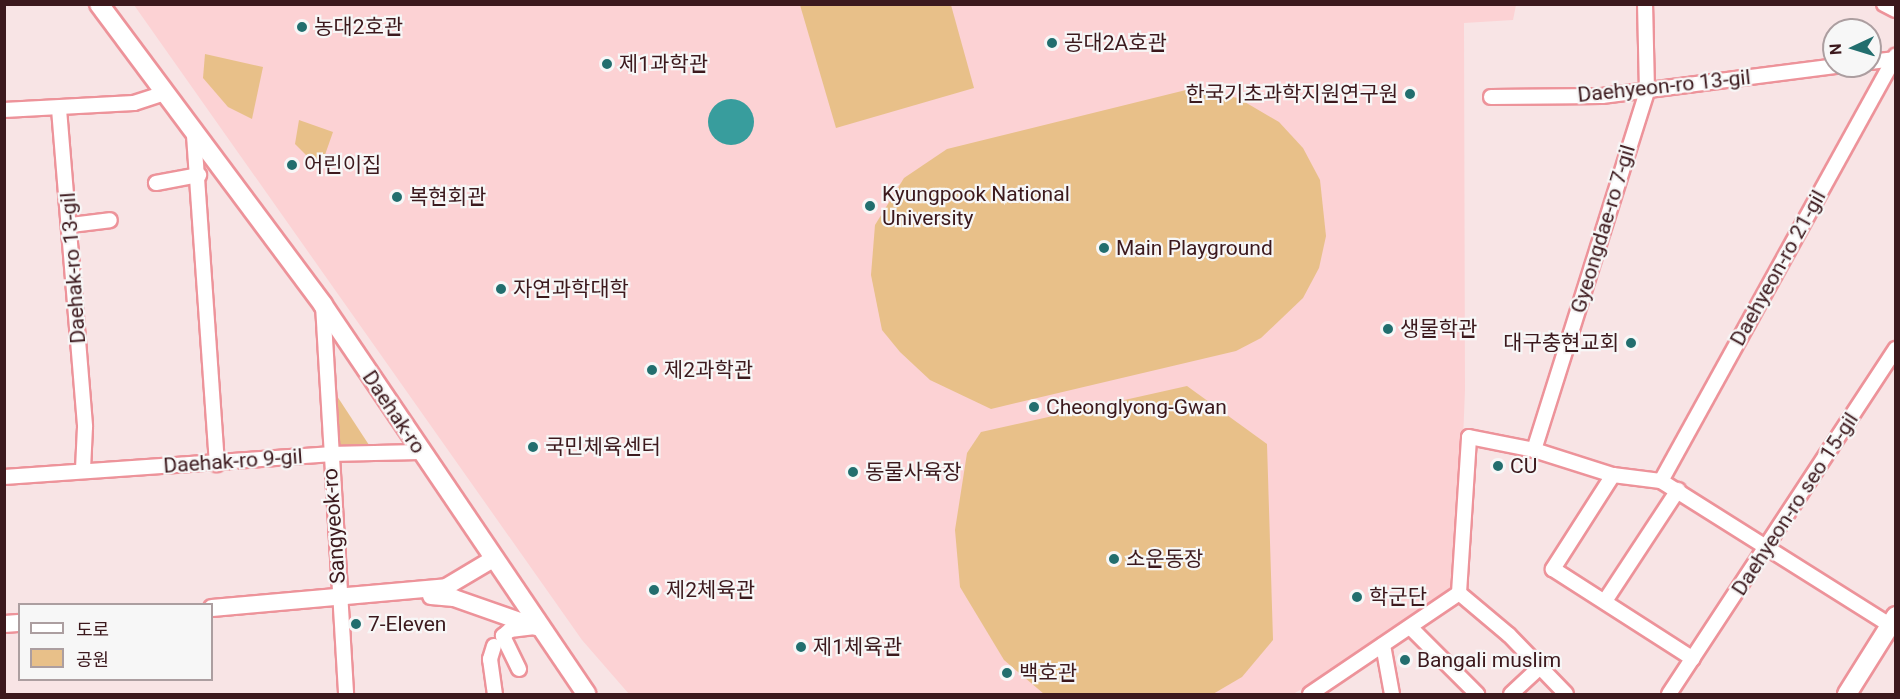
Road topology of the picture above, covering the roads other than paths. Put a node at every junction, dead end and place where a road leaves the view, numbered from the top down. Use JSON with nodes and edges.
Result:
{"nodes":[{"id":1,"x":99,"y":4,"type":"edge"},
{"id":2,"x":1645,"y":4,"type":"edge"},
{"id":3,"x":1884,"y":4,"type":"edge"},
{"id":4,"x":1896,"y":10,"type":"edge"},
{"id":5,"x":1895,"y":58,"type":"edge"},
{"id":6,"x":1822,"y":68,"type":"edge"},
{"id":7,"x":1647,"y":91,"type":"junction"},
{"id":8,"x":164,"y":93,"type":"junction"},
{"id":9,"x":1491,"y":97,"type":"dead end"},
{"id":10,"x":59,"y":109,"type":"junction"},
{"id":11,"x":4,"y":110,"type":"edge"},
{"id":12,"x":194,"y":135,"type":"junction"},
{"id":13,"x":200,"y":175,"type":"junction"},
{"id":14,"x":156,"y":183,"type":"dead end"},
{"id":15,"x":110,"y":220,"type":"dead end"},
{"id":16,"x":71,"y":225,"type":"junction"},
{"id":17,"x":323,"y":305,"type":"junction"},
{"id":18,"x":1896,"y":349,"type":"edge"},
{"id":19,"x":1533,"y":450,"type":"junction"},
{"id":20,"x":420,"y":452,"type":"junction"},
{"id":21,"x":329,"y":454,"type":"junction"},
{"id":22,"x":217,"y":464,"type":"junction"},
{"id":23,"x":83,"y":470,"type":"junction"},
{"id":24,"x":1613,"y":475,"type":"junction"},
{"id":25,"x":4,"y":477,"type":"edge"},
{"id":26,"x":1661,"y":481,"type":"junction"},
{"id":27,"x":1678,"y":490,"type":"junction"},
{"id":28,"x":1768,"y":548,"type":"junction"},
{"id":29,"x":493,"y":559,"type":"junction"},
{"id":30,"x":397,"y":593,"type":"junction"},
{"id":31,"x":1459,"y":593,"type":"junction"},
{"id":32,"x":338,"y":598,"type":"junction"},
{"id":33,"x":1605,"y":601,"type":"junction"},
{"id":34,"x":213,"y":608,"type":"edge"},
{"id":35,"x":1893,"y":624,"type":"edge"},
{"id":36,"x":537,"y":627,"type":"junction"},
{"id":37,"x":1410,"y":627,"type":"junction"},
{"id":38,"x":1383,"y":645,"type":"junction"},
{"id":39,"x":494,"y":646,"type":"dead end"},
{"id":40,"x":1693,"y":659,"type":"junction"},
{"id":41,"x":1541,"y":666,"type":"junction"},
{"id":42,"x":519,"y":669,"type":"dead end"},
{"id":43,"x":1318,"y":692,"type":"edge"},
{"id":44,"x":346,"y":694,"type":"edge"},
{"id":45,"x":495,"y":694,"type":"edge"},
{"id":46,"x":586,"y":694,"type":"edge"},
{"id":47,"x":1392,"y":694,"type":"edge"},
{"id":48,"x":1477,"y":694,"type":"edge"},
{"id":49,"x":1511,"y":694,"type":"edge"},
{"id":50,"x":1566,"y":694,"type":"edge"},
{"id":51,"x":1669,"y":694,"type":"edge"},
{"id":52,"x":1846,"y":694,"type":"edge"}],
"edges":[{"from":1,"to":8,"type":"main road","name":"Daehak-ro"},
{"from":2,"to":7,"type":"street","name":"Gyeongdae-ro 7-gil"},
{"from":3,"to":4,"type":"street"},
{"from":5,"to":26,"type":"street","name":"Daehyeon-ro 21-gil"},
{"from":6,"to":7,"type":"street","name":"Daehyeon-ro 13-gil"},
{"from":7,"to":9,"type":"street","name":"Daehyeon-ro 13-gil"},
{"from":7,"to":19,"type":"street","name":"Gyeongdae-ro 7-gil"},
{"from":8,"to":10,"type":"street"},
{"from":8,"to":12,"type":"main road","name":"Daehak-ro"},
{"from":10,"to":11,"type":"street"},
{"from":10,"to":16,"type":"street","name":"Daehak-ro 13-gil"},
{"from":12,"to":13,"type":"street","name":"Daehak-ro"},
{"from":12,"to":17,"type":"main road","name":"Daehak-ro"},
{"from":13,"to":14,"type":"street"},
{"from":13,"to":22,"type":"street","name":"Daehak-ro"},
{"from":15,"to":16,"type":"street"},
{"from":16,"to":23,"type":"street","name":"Daehak-ro 13-gil"},
{"from":17,"to":20,"type":"main road","name":"Daehak-ro"},
{"from":17,"to":21,"type":"street","name":"Sangyeok-ro"},
{"from":18,"to":28,"type":"street","name":"Daehyeon-ro seo 15-gil"},
{"from":19,"to":24,"type":"street"},
{"from":19,"to":31,"type":"street"},
{"from":20,"to":21,"type":"street","name":"Daehak-ro 9-gil"},
{"from":20,"to":29,"type":"main road","name":"Daehak-ro"},
{"from":21,"to":22,"type":"street","name":"Daehak-ro 9-gil"},
{"from":21,"to":32,"type":"street","name":"Sangyeok-ro"},
{"from":22,"to":23,"type":"street","name":"Daehak-ro 9-gil"},
{"from":23,"to":25,"type":"street","name":"Daehak-ro 9-gil"},
{"from":24,"to":26,"type":"street"},
{"from":24,"to":33,"type":"street"},
{"from":26,"to":27,"type":"street"},
{"from":27,"to":28,"type":"street"},
{"from":27,"to":33,"type":"street"},
{"from":28,"to":35,"type":"street"},
{"from":28,"to":40,"type":"street","name":"Daehyeon-ro seo 15-gil"},
{"from":29,"to":30,"type":"street","name":"Sangyeok-ro"},
{"from":29,"to":36,"type":"main road","name":"Daehak-ro"},
{"from":30,"to":32,"type":"street","name":"Sangyeok-ro"},
{"from":30,"to":36,"type":"street"},
{"from":31,"to":37,"type":"street"},
{"from":31,"to":41,"type":"street"},
{"from":32,"to":34,"type":"street","name":"Sangyeok-ro"},
{"from":32,"to":44,"type":"street"},
{"from":33,"to":40,"type":"street"},
{"from":35,"to":52,"type":"main road"},
{"from":36,"to":42,"type":"street"},
{"from":36,"to":46,"type":"main road","name":"Daehak-ro"},
{"from":37,"to":38,"type":"street"},
{"from":37,"to":48,"type":"street"},
{"from":38,"to":43,"type":"street"},
{"from":38,"to":47,"type":"street"},
{"from":39,"to":45,"type":"street"},
{"from":40,"to":51,"type":"street","name":"Daehyeon-ro seo 15-gil"},
{"from":41,"to":49,"type":"street"},
{"from":41,"to":50,"type":"street"}]}
